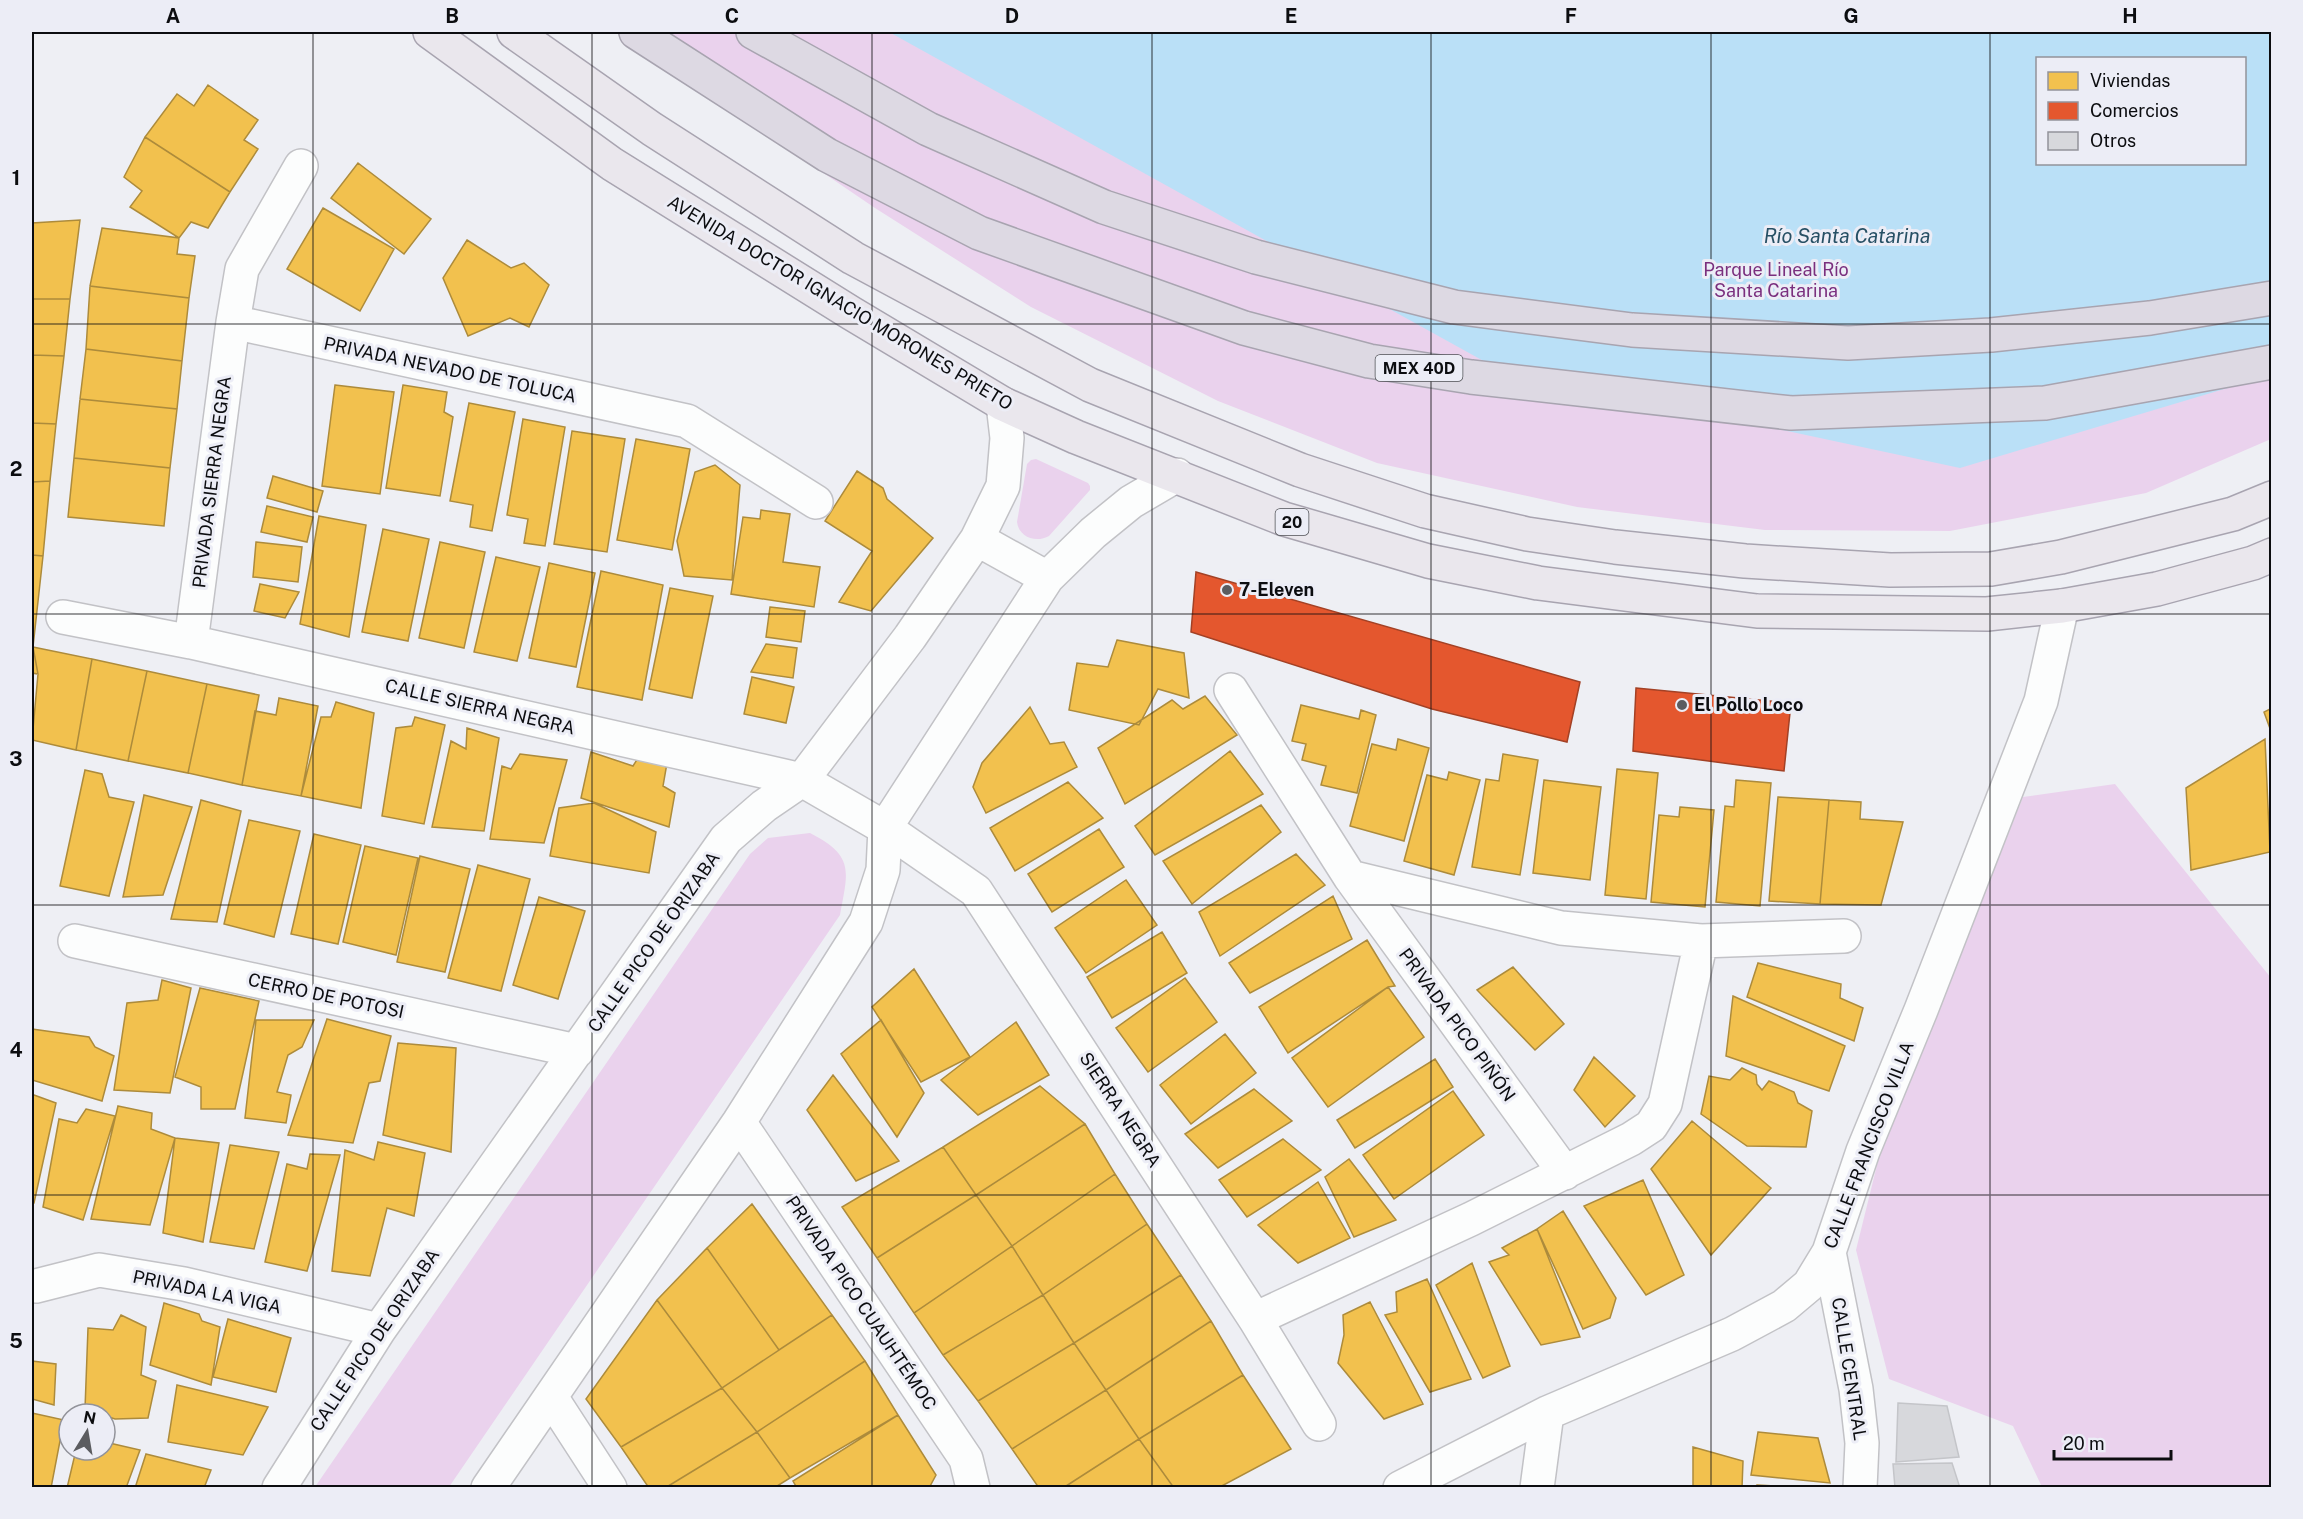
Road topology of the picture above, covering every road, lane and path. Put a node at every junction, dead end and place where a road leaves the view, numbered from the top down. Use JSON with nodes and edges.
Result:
{"nodes":[{"id":1,"x":430,"y":32,"type":"edge"},
{"id":2,"x":514,"y":32,"type":"edge"},
{"id":3,"x":636,"y":32,"type":"edge"},
{"id":4,"x":753,"y":32,"type":"edge"},
{"id":5,"x":301,"y":166,"type":"dead end"},
{"id":6,"x":2271,"y":298,"type":"edge"},
{"id":7,"x":233,"y":322,"type":"junction"},
{"id":8,"x":2271,"y":362,"type":"edge"},
{"id":9,"x":1003,"y":404,"type":"junction"},
{"id":10,"x":1177,"y":475,"type":"junction"},
{"id":11,"x":2271,"y":498,"type":"edge"},
{"id":12,"x":816,"y":502,"type":"dead end"},
{"id":13,"x":977,"y":539,"type":"junction"},
{"id":14,"x":2271,"y":555,"type":"edge"},
{"id":15,"x":1047,"y":578,"type":"junction"},
{"id":16,"x":2062,"y":606,"type":"junction"},
{"id":17,"x":63,"y":617,"type":"dead end"},
{"id":18,"x":191,"y":642,"type":"junction"},
{"id":19,"x":1231,"y":690,"type":"dead end"},
{"id":20,"x":802,"y":780,"type":"junction"},
{"id":21,"x":885,"y":828,"type":"junction"},
{"id":22,"x":1350,"y":878,"type":"junction"},
{"id":23,"x":1844,"y":936,"type":"dead end"},
{"id":24,"x":75,"y":941,"type":"dead end"},
{"id":25,"x":1701,"y":941,"type":"junction"},
{"id":26,"x":577,"y":1051,"type":"junction"},
{"id":27,"x":739,"y":1122,"type":"junction"},
{"id":28,"x":1565,"y":1173,"type":"junction"},
{"id":29,"x":1829,"y":1252,"type":"junction"},
{"id":30,"x":36,"y":1286,"type":"dead end"},
{"id":31,"x":1255,"y":1319,"type":"junction"},
{"id":32,"x":378,"y":1329,"type":"junction"},
{"id":33,"x":551,"y":1397,"type":"junction"},
{"id":34,"x":1547,"y":1413,"type":"junction"},
{"id":35,"x":1319,"y":1424,"type":"dead end"},
{"id":36,"x":279,"y":1488,"type":"edge"},
{"id":37,"x":488,"y":1488,"type":"edge"},
{"id":38,"x":610,"y":1488,"type":"edge"},
{"id":39,"x":973,"y":1488,"type":"edge"},
{"id":40,"x":1400,"y":1488,"type":"edge"},
{"id":41,"x":1537,"y":1488,"type":"edge"},
{"id":42,"x":1860,"y":1488,"type":"edge"}],
"edges":[{"from":1,"to":9,"type":"main road","name":"AVENIDA DOCTOR IGNACIO MORONES PRIETO","number":"20"},
{"from":2,"to":11,"type":"main road"},
{"from":3,"to":8,"type":"highway","number":"MEX 40D"},
{"from":4,"to":6,"type":"highway"},
{"from":5,"to":7,"type":"street"},
{"from":7,"to":12,"type":"street","name":"PRIVADA NEVADO DE TOLUCA"},
{"from":7,"to":18,"type":"street","name":"PRIVADA SIERRA NEGRA"},
{"from":9,"to":10,"type":"main road","name":"AVENIDA DOCTOR IGNACIO MORONES PRIETO","number":"20"},
{"from":9,"to":13,"type":"street","name":"CALLE PICO DE ORIZABA"},
{"from":10,"to":15,"type":"street"},
{"from":10,"to":16,"type":"main road","name":"AVENIDA DOCTOR IGNACIO MORONES PRIETO","number":"20"},
{"from":13,"to":15,"type":"street"},
{"from":13,"to":20,"type":"street","name":"CALLE PICO DE ORIZABA"},
{"from":14,"to":16,"type":"main road","name":"AVENIDA DOCTOR IGNACIO MORONES PRIETO","number":"20"},
{"from":15,"to":21,"type":"street"},
{"from":16,"to":29,"type":"street","name":"CALLE FRANCISCO VILLA"},
{"from":17,"to":18,"type":"street","name":"CALLE SIERRA NEGRA"},
{"from":18,"to":20,"type":"street","name":"CALLE SIERRA NEGRA"},
{"from":19,"to":22,"type":"street","name":"PRIVADA PICO PIÑÓN"},
{"from":20,"to":21,"type":"street","name":"CALLE SIERRA NEGRA"},
{"from":20,"to":26,"type":"street","name":"CALLE PICO DE ORIZABA"},
{"from":21,"to":27,"type":"street"},
{"from":21,"to":31,"type":"street","name":"SIERRA NEGRA"},
{"from":22,"to":25,"type":"street"},
{"from":22,"to":28,"type":"street","name":"PRIVADA PICO PIÑÓN"},
{"from":23,"to":25,"type":"street"},
{"from":24,"to":26,"type":"street","name":"CERRO DE POTOSI"},
{"from":25,"to":28,"type":"street"},
{"from":26,"to":32,"type":"street","name":"CALLE PICO DE ORIZABA"},
{"from":27,"to":33,"type":"street"},
{"from":27,"to":39,"type":"street","name":"PRIVADA PICO CUAUHTÉMOC"},
{"from":28,"to":31,"type":"street"},
{"from":29,"to":34,"type":"street","name":"CALLE FRANCISCO VILLA"},
{"from":29,"to":42,"type":"street","name":"CALLE CENTRAL"},
{"from":30,"to":32,"type":"street","name":"PRIVADA LA VIGA"},
{"from":31,"to":35,"type":"street","name":"SIERRA NEGRA"},
{"from":32,"to":36,"type":"street","name":"CALLE PICO DE ORIZABA"},
{"from":33,"to":37,"type":"street"},
{"from":33,"to":38,"type":"street"},
{"from":34,"to":40,"type":"street","name":"CALLE FRANCISCO VILLA"},
{"from":34,"to":41,"type":"street"}]}
